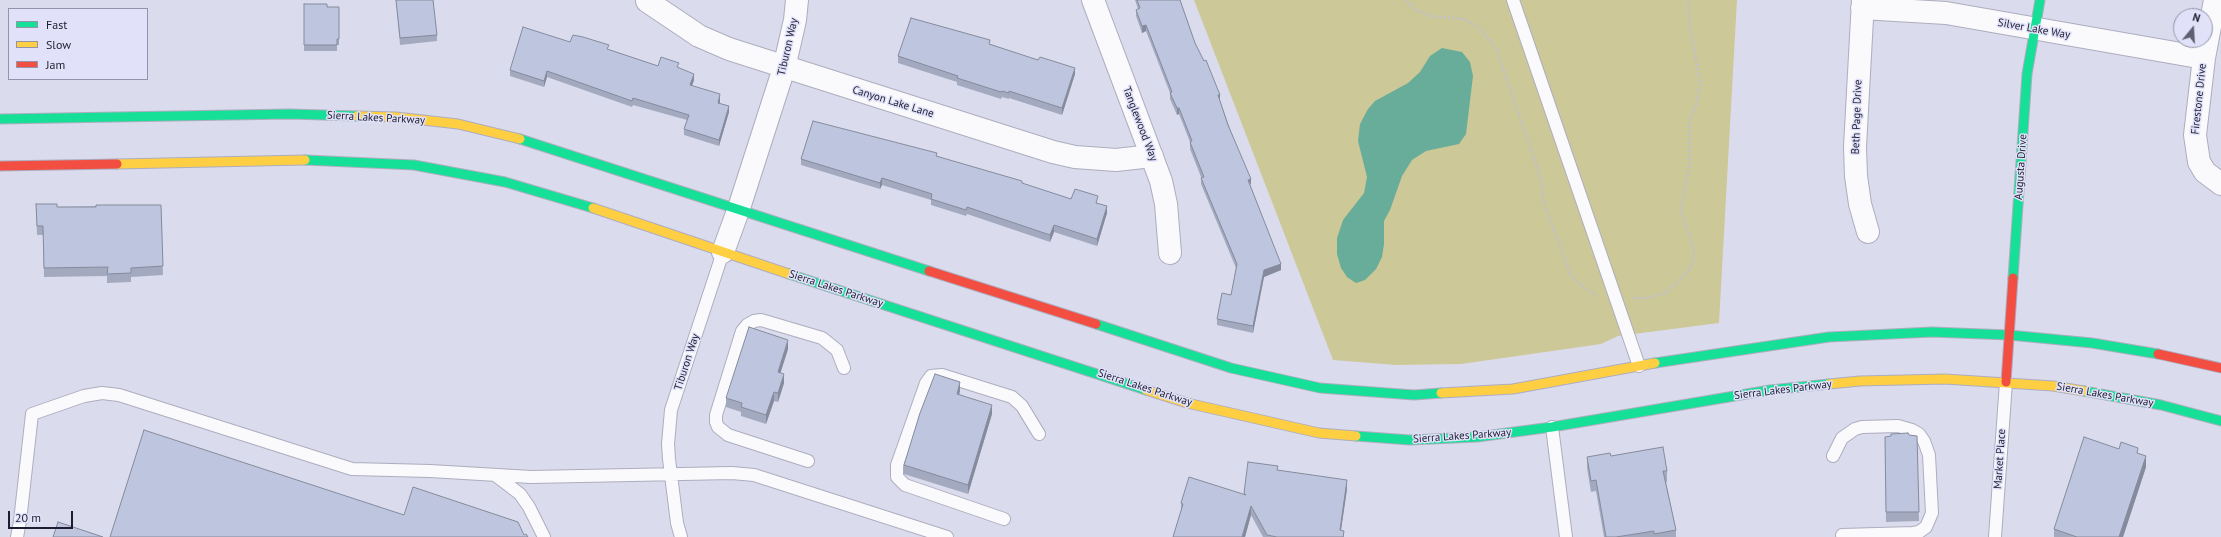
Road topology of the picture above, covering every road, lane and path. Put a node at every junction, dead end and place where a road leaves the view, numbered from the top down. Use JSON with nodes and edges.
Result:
{"nodes":[{"id":1,"x":797,"y":0,"type":"edge"},
{"id":2,"x":1093,"y":0,"type":"edge"},
{"id":3,"x":1405,"y":0,"type":"edge"},
{"id":4,"x":1513,"y":0,"type":"edge"},
{"id":5,"x":1688,"y":0,"type":"edge"},
{"id":6,"x":2040,"y":0,"type":"edge"},
{"id":7,"x":2216,"y":0,"type":"edge"},
{"id":8,"x":647,"y":1,"type":"edge"},
{"id":9,"x":1863,"y":4,"type":"edge"},
{"id":10,"x":2034,"y":29,"type":"junction"},
{"id":11,"x":2204,"y":58,"type":"junction"},
{"id":12,"x":784,"y":68,"type":"junction"},
{"id":13,"x":0,"y":119,"type":"edge"},
{"id":14,"x":1152,"y":156,"type":"junction"},
{"id":15,"x":0,"y":166,"type":"edge"},
{"id":16,"x":2213,"y":178,"type":"edge"},
{"id":17,"x":740,"y":208,"type":"junction"},
{"id":18,"x":1868,"y":232,"type":"dead end"},
{"id":19,"x":723,"y":252,"type":"junction"},
{"id":20,"x":1170,"y":253,"type":"dead end"},
{"id":21,"x":1616,"y":297,"type":"junction"},
{"id":22,"x":2009,"y":335,"type":"junction"},
{"id":23,"x":1639,"y":366,"type":"junction"},
{"id":24,"x":844,"y":368,"type":"dead end"},
{"id":25,"x":2221,"y":368,"type":"edge"},
{"id":26,"x":2006,"y":382,"type":"junction"},
{"id":27,"x":2221,"y":421,"type":"edge"},
{"id":28,"x":1552,"y":427,"type":"junction"},
{"id":29,"x":1039,"y":434,"type":"dead end"},
{"id":30,"x":1833,"y":456,"type":"dead end"},
{"id":31,"x":808,"y":461,"type":"dead end"},
{"id":32,"x":495,"y":475,"type":"junction"},
{"id":33,"x":671,"y":475,"type":"junction"},
{"id":34,"x":1004,"y":519,"type":"dead end"},
{"id":35,"x":1842,"y":535,"type":"dead end"},
{"id":36,"x":17,"y":537,"type":"edge"},
{"id":37,"x":544,"y":537,"type":"edge"},
{"id":38,"x":681,"y":537,"type":"edge"},
{"id":39,"x":947,"y":537,"type":"edge"},
{"id":40,"x":1566,"y":537,"type":"edge"},
{"id":41,"x":1995,"y":537,"type":"edge"}],
"edges":[{"from":1,"to":12,"type":"street","name":"Tiburon Way"},
{"from":2,"to":14,"type":"street","name":"Tanglewood Way"},
{"from":3,"to":21,"type":"path"},
{"from":4,"to":21,"type":"lane"},
{"from":5,"to":21,"type":"path"},
{"from":6,"to":10,"type":"street","name":"Augusta Drive"},
{"from":7,"to":11,"type":"street","name":"Firestone Drive"},
{"from":8,"to":12,"type":"street","name":"Canyon Lake Lane"},
{"from":9,"to":10,"type":"street","name":"Silver Lake Way"},
{"from":9,"to":18,"type":"street","name":"Beth Page Drive"},
{"from":10,"to":11,"type":"street","name":"Silver Lake Way"},
{"from":10,"to":22,"type":"street","name":"Augusta Drive"},
{"from":11,"to":16,"type":"street","name":"Firestone Drive"},
{"from":12,"to":14,"type":"street","name":"Canyon Lake Lane"},
{"from":12,"to":17,"type":"street","name":"Tiburon Way"},
{"from":13,"to":17,"type":"street","name":"Sierra Lakes Parkway"},
{"from":14,"to":20,"type":"street","name":"Tanglewood Way"},
{"from":15,"to":19,"type":"street","name":"Sierra Lakes Parkway"},
{"from":17,"to":19,"type":"street"},
{"from":17,"to":23,"type":"street","name":"Sierra Lakes Parkway"},
{"from":19,"to":28,"type":"street","name":"Sierra Lakes Parkway"},
{"from":19,"to":33,"type":"lane","name":"Tiburon Way"},
{"from":21,"to":23,"type":"lane"},
{"from":22,"to":23,"type":"street","name":"Sierra Lakes Parkway"},
{"from":22,"to":25,"type":"street","name":"Sierra Lakes Parkway"},
{"from":22,"to":26,"type":"street","name":"Augusta Drive"},
{"from":24,"to":31,"type":"lane"},
{"from":26,"to":27,"type":"street","name":"Sierra Lakes Parkway"},
{"from":26,"to":28,"type":"street","name":"Sierra Lakes Parkway"},
{"from":26,"to":41,"type":"lane","name":"Market Place"},
{"from":28,"to":40,"type":"lane"},
{"from":29,"to":34,"type":"lane"},
{"from":30,"to":35,"type":"lane"},
{"from":32,"to":33,"type":"lane"},
{"from":32,"to":36,"type":"lane"},
{"from":32,"to":37,"type":"lane"},
{"from":33,"to":38,"type":"lane","name":"Tiburon Way"},
{"from":33,"to":39,"type":"lane"}]}
